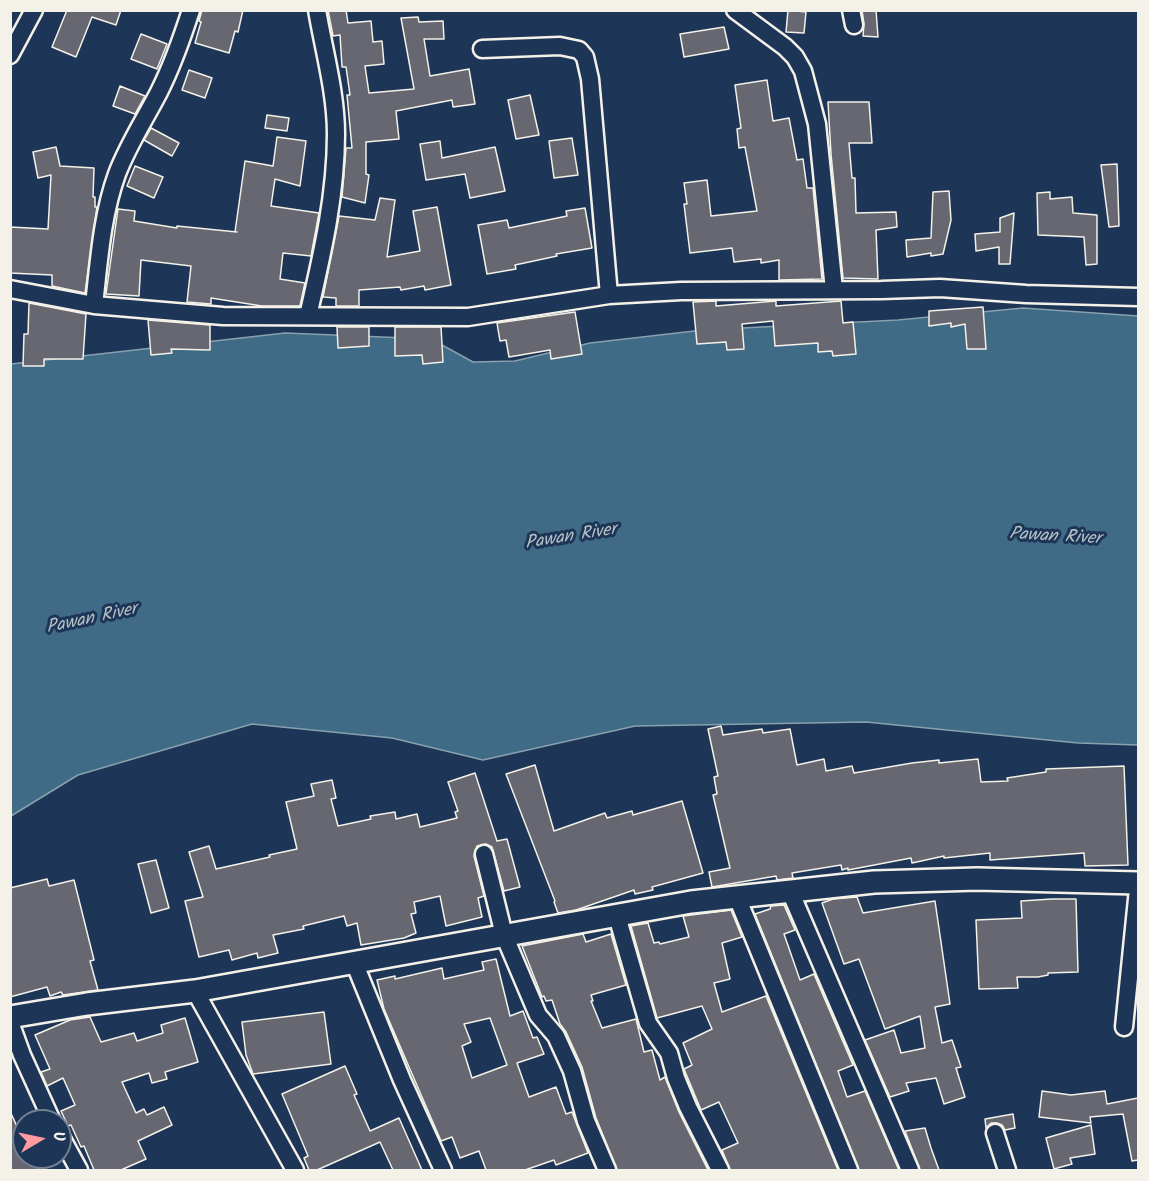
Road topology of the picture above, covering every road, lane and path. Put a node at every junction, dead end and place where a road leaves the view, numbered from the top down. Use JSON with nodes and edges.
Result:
{"nodes":[{"id":1,"x":34,"y":10,"type":"edge"},
{"id":2,"x":191,"y":10,"type":"edge"},
{"id":3,"x":317,"y":10,"type":"edge"},
{"id":4,"x":735,"y":10,"type":"edge"},
{"id":5,"x":482,"y":49,"type":"dead end"},
{"id":6,"x":10,"y":55,"type":"edge"},
{"id":7,"x":10,"y":289,"type":"edge"},
{"id":8,"x":834,"y":290,"type":"junction"},
{"id":9,"x":609,"y":295,"type":"junction"},
{"id":10,"x":1138,"y":297,"type":"edge"},
{"id":11,"x":94,"y":305,"type":"junction"},
{"id":12,"x":308,"y":316,"type":"junction"},
{"id":13,"x":484,"y":854,"type":"dead end"},
{"id":14,"x":1138,"y":883,"type":"edge"},
{"id":15,"x":1138,"y":889,"type":"edge"},
{"id":16,"x":790,"y":891,"type":"junction"},
{"id":17,"x":737,"y":897,"type":"junction"},
{"id":18,"x":617,"y":916,"type":"junction"},
{"id":19,"x":504,"y":935,"type":"junction"},
{"id":20,"x":354,"y":962,"type":"junction"},
{"id":21,"x":195,"y":991,"type":"junction"},
{"id":22,"x":10,"y":1017,"type":"edge"},
{"id":23,"x":10,"y":1022,"type":"edge"},
{"id":24,"x":1124,"y":1027,"type":"dead end"},
{"id":25,"x":46,"y":1109,"type":"edge"},
{"id":26,"x":995,"y":1134,"type":"dead end"},
{"id":27,"x":295,"y":1170,"type":"edge"},
{"id":28,"x":443,"y":1170,"type":"edge"},
{"id":29,"x":608,"y":1170,"type":"edge"},
{"id":30,"x":720,"y":1170,"type":"edge"},
{"id":31,"x":849,"y":1170,"type":"edge"},
{"id":32,"x":910,"y":1170,"type":"edge"},
{"id":33,"x":1007,"y":1170,"type":"edge"}],
"edges":[{"from":1,"to":6,"type":"street"},
{"from":2,"to":11,"type":"street"},
{"from":3,"to":12,"type":"street"},
{"from":4,"to":8,"type":"street"},
{"from":5,"to":9,"type":"street"},
{"from":7,"to":11,"type":"street"},
{"from":8,"to":9,"type":"street"},
{"from":8,"to":10,"type":"street"},
{"from":9,"to":12,"type":"street"},
{"from":11,"to":12,"type":"street"},
{"from":13,"to":19,"type":"street"},
{"from":14,"to":16,"type":"main road"},
{"from":15,"to":24,"type":"street"},
{"from":16,"to":17,"type":"main road"},
{"from":16,"to":32,"type":"street"},
{"from":17,"to":18,"type":"main road"},
{"from":17,"to":31,"type":"street"},
{"from":18,"to":19,"type":"main road"},
{"from":18,"to":30,"type":"street"},
{"from":19,"to":20,"type":"main road"},
{"from":19,"to":29,"type":"street"},
{"from":20,"to":21,"type":"main road"},
{"from":20,"to":28,"type":"street"},
{"from":21,"to":22,"type":"main road"},
{"from":21,"to":27,"type":"street"},
{"from":23,"to":25,"type":"street"},
{"from":26,"to":33,"type":"street"}]}
